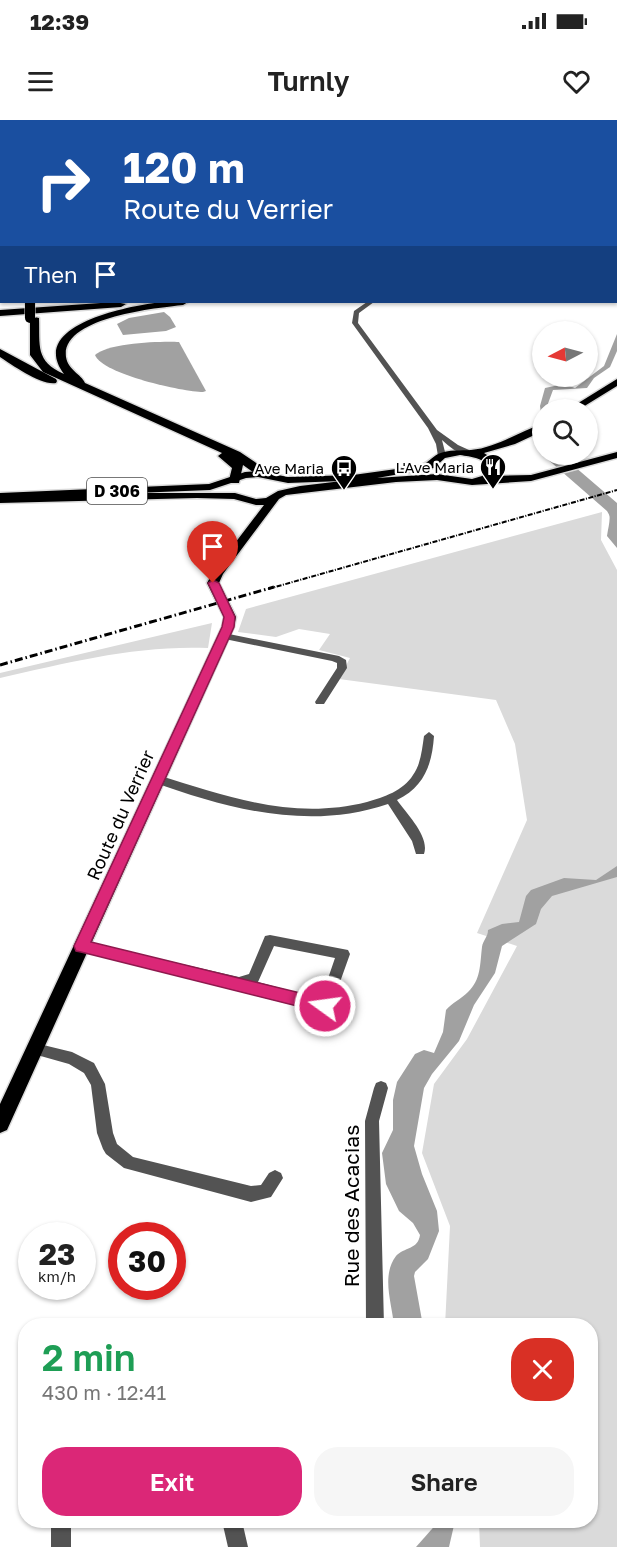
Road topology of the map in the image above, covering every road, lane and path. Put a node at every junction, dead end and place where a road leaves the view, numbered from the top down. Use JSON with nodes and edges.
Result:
{"nodes":[{"id":1,"x":30,"y":303,"type":"edge"},
{"id":2,"x":140,"y":303,"type":"edge"},
{"id":3,"x":177,"y":303,"type":"edge"},
{"id":4,"x":370,"y":303,"type":"edge"},
{"id":5,"x":0,"y":307,"type":"edge"},
{"id":6,"x":0,"y":313,"type":"edge"},
{"id":7,"x":32,"y":318,"type":"junction"},
{"id":8,"x":0,"y":352,"type":"edge"},
{"id":9,"x":617,"y":383,"type":"edge"},
{"id":10,"x":71,"y":389,"type":"junction"},
{"id":11,"x":97,"y":392,"type":"junction"},
{"id":12,"x":590,"y":399,"type":"edge"},
{"id":13,"x":593,"y":399,"type":"edge"},
{"id":14,"x":432,"y":428,"type":"junction"},
{"id":15,"x":532,"y":432,"type":"edge"},
{"id":16,"x":532,"y":439,"type":"edge"},
{"id":17,"x":469,"y":452,"type":"junction"},
{"id":18,"x":617,"y":455,"type":"edge"},
{"id":19,"x":439,"y":459,"type":"junction"},
{"id":20,"x":493,"y":464,"type":"junction"},
{"id":21,"x":551,"y":473,"type":"junction"},
{"id":22,"x":264,"y":474,"type":"junction"},
{"id":23,"x":447,"y":477,"type":"junction"},
{"id":24,"x":278,"y":478,"type":"junction"},
{"id":25,"x":234,"y":480,"type":"junction"},
{"id":26,"x":480,"y":480,"type":"junction"},
{"id":27,"x":278,"y":496,"type":"junction"},
{"id":28,"x":236,"y":497,"type":"junction"},
{"id":29,"x":0,"y":498,"type":"edge"},
{"id":30,"x":252,"y":530,"type":"junction"},
{"id":31,"x":224,"y":636,"type":"junction"},
{"id":32,"x":320,"y":702,"type":"dead end"},
{"id":33,"x":429,"y":736,"type":"dead end"},
{"id":34,"x":157,"y":779,"type":"junction"},
{"id":35,"x":391,"y":800,"type":"junction"},
{"id":36,"x":420,"y":851,"type":"dead end"},
{"id":37,"x":81,"y":946,"type":"junction"},
{"id":38,"x":239,"y":983,"type":"junction"},
{"id":39,"x":34,"y":1049,"type":"junction"},
{"id":40,"x":381,"y":1088,"type":"dead end"},
{"id":41,"x":0,"y":1124,"type":"edge"},
{"id":42,"x":275,"y":1178,"type":"dead end"},
{"id":43,"x":375,"y":1318,"type":"edge"},
{"id":44,"x":61,"y":1528,"type":"edge"},
{"id":45,"x":236,"y":1528,"type":"edge"},
{"id":46,"x":61,"y":1547,"type":"edge"},
{"id":47,"x":238,"y":1547,"type":"edge"}],
"edges":[{"from":1,"to":5,"type":"highway"},
{"from":1,"to":7,"type":"highway","bridge":true},
{"from":2,"to":6,"type":"highway"},
{"from":3,"to":11,"type":"highway"},
{"from":4,"to":14,"type":"street"},
{"from":7,"to":10,"type":"highway"},
{"from":7,"to":11,"type":"highway"},
{"from":8,"to":10,"type":"highway"},
{"from":9,"to":12,"type":"main road"},
{"from":9,"to":13,"type":"main road"},
{"from":10,"to":25,"type":"highway"},
{"from":11,"to":22,"type":"highway"},
{"from":14,"to":17,"type":"street"},
{"from":14,"to":19,"type":"street"},
{"from":15,"to":17,"type":"main road"},
{"from":16,"to":20,"type":"main road"},
{"from":17,"to":19,"type":"main road"},
{"from":17,"to":20,"type":"main road"},
{"from":18,"to":21,"type":"main road"},
{"from":19,"to":23,"type":"main road"},
{"from":19,"to":24,"type":"main road"},
{"from":20,"to":21,"type":"main road"},
{"from":20,"to":26,"type":"main road"},
{"from":21,"to":26,"type":"main road"},
{"from":22,"to":24,"type":"main road"},
{"from":22,"to":25,"type":"main road"},
{"from":23,"to":26,"type":"main road"},
{"from":23,"to":27,"type":"main road"},
{"from":24,"to":27,"type":"main road"},
{"from":25,"to":28,"type":"main road"},
{"from":25,"to":29,"type":"main road","number":"D 306"},
{"from":27,"to":28,"type":"main road"},
{"from":27,"to":30,"type":"main road","name":"Route du Verrier"},
{"from":28,"to":29,"type":"main road","number":"D 306"},
{"from":28,"to":30,"type":"main road"},
{"from":30,"to":31,"type":"main road","name":"Route du Verrier"},
{"from":31,"to":32,"type":"street"},
{"from":31,"to":34,"type":"main road","name":"Route du Verrier"},
{"from":33,"to":35,"type":"street"},
{"from":34,"to":35,"type":"street"},
{"from":34,"to":37,"type":"main road","name":"Route du Verrier"},
{"from":35,"to":36,"type":"street"},
{"from":37,"to":38,"type":"street"},
{"from":37,"to":39,"type":"main road","name":"Route du Verrier"},
{"from":38,"to":38,"type":"street"},
{"from":39,"to":41,"type":"main road","name":"Route du Verrier"},
{"from":39,"to":42,"type":"street"},
{"from":40,"to":43,"type":"street","name":"Rue des Acacias"},
{"from":44,"to":46,"type":"street"},
{"from":45,"to":47,"type":"street"}]}
